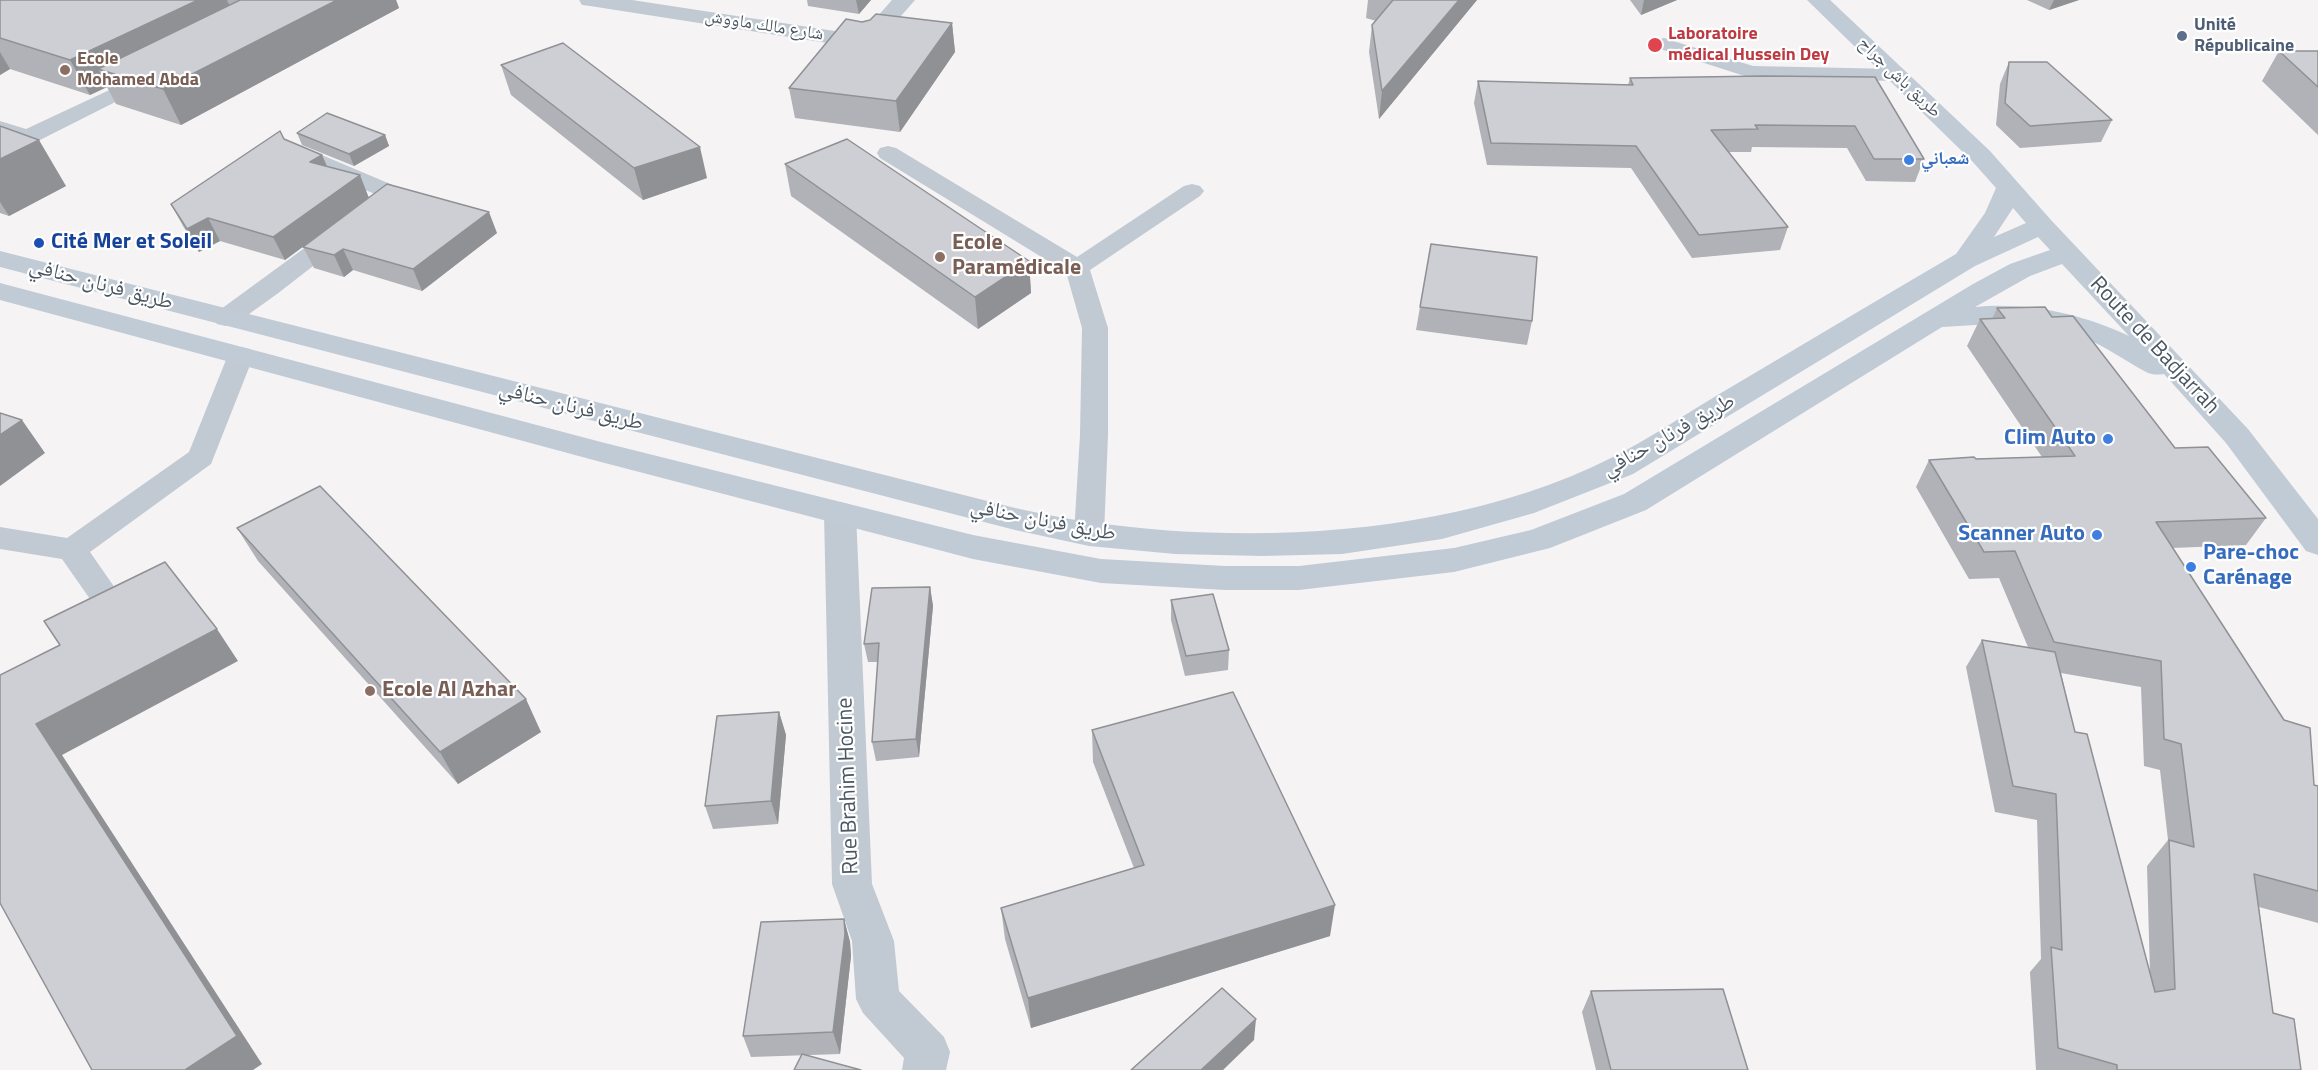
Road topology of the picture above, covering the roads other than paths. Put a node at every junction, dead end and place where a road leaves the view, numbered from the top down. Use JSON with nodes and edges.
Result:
{"nodes":[{"id":1,"x":904,"y":0,"type":"edge"},
{"id":2,"x":1818,"y":0,"type":"edge"},
{"id":3,"x":597,"y":1,"type":"edge"},
{"id":4,"x":1664,"y":44,"type":"dead end"},
{"id":5,"x":167,"y":68,"type":"edge"},
{"id":6,"x":1896,"y":75,"type":"junction"},
{"id":7,"x":0,"y":129,"type":"edge"},
{"id":8,"x":888,"y":153,"type":"dead end"},
{"id":9,"x":303,"y":154,"type":"edge"},
{"id":10,"x":1980,"y":156,"type":"joint"},
{"id":11,"x":2008,"y":189,"type":"junction"},
{"id":12,"x":1192,"y":191,"type":"dead end"},
{"id":13,"x":2042,"y":226,"type":"junction"},
{"id":14,"x":2067,"y":253,"type":"junction"},
{"id":15,"x":0,"y":258,"type":"edge"},
{"id":16,"x":1965,"y":260,"type":"junction"},
{"id":17,"x":1077,"y":268,"type":"junction"},
{"id":18,"x":0,"y":291,"type":"edge"},
{"id":19,"x":226,"y":318,"type":"junction"},
{"id":20,"x":1934,"y":320,"type":"junction"},
{"id":21,"x":241,"y":355,"type":"junction"},
{"id":22,"x":2209,"y":404,"type":"junction"},
{"id":23,"x":840,"y":513,"type":"junction"},
{"id":24,"x":1089,"y":534,"type":"junction"},
{"id":25,"x":0,"y":538,"type":"edge"},
{"id":26,"x":2318,"y":543,"type":"edge"},
{"id":27,"x":72,"y":550,"type":"junction"},
{"id":28,"x":108,"y":601,"type":"edge"},
{"id":29,"x":924,"y":1070,"type":"edge"}],
"edges":[{"from":1,"to":3,"type":"street","name":"شارع مالك ماووش"},
{"from":2,"to":6,"type":"main road","name":"طريق باش جراح"},
{"from":4,"to":6,"type":"lane"},
{"from":5,"to":7,"type":"lane"},
{"from":6,"to":10,"type":"main road","name":"طريق باش جراح"},
{"from":8,"to":17,"type":"lane"},
{"from":9,"to":19,"type":"lane"},
{"from":10,"to":11,"type":"main road","name":"Route de Badjarrah"},
{"from":11,"to":13,"type":"main road","name":"Route de Badjarrah"},
{"from":11,"to":16,"type":"main road"},
{"from":12,"to":17,"type":"lane"},
{"from":13,"to":14,"type":"main road","name":"Route de Badjarrah"},
{"from":13,"to":16,"type":"main road","name":"طريق فرنان حنافي"},
{"from":14,"to":20,"type":"main road","name":"طريق فرنان حنافي"},
{"from":14,"to":22,"type":"main road","name":"Route de Badjarrah"},
{"from":15,"to":19,"type":"main road","name":"طريق فرنان حنافي"},
{"from":16,"to":24,"type":"main road","name":"طريق فرنان حنافي"},
{"from":17,"to":24,"type":"lane"},
{"from":18,"to":21,"type":"main road","name":"طريق فرنان حنافي"},
{"from":19,"to":24,"type":"main road","name":"طريق فرنان حنافي"},
{"from":20,"to":22,"type":"main road"},
{"from":20,"to":23,"type":"main road","name":"طريق فرنان حنافي"},
{"from":21,"to":23,"type":"main road","name":"طريق فرنان حنافي"},
{"from":21,"to":27,"type":"lane"},
{"from":22,"to":26,"type":"main road","name":"Route de Badjarrah"},
{"from":23,"to":29,"type":"street","name":"Rue Brahim Hocine"},
{"from":25,"to":27,"type":"lane"},
{"from":27,"to":28,"type":"lane"}]}
